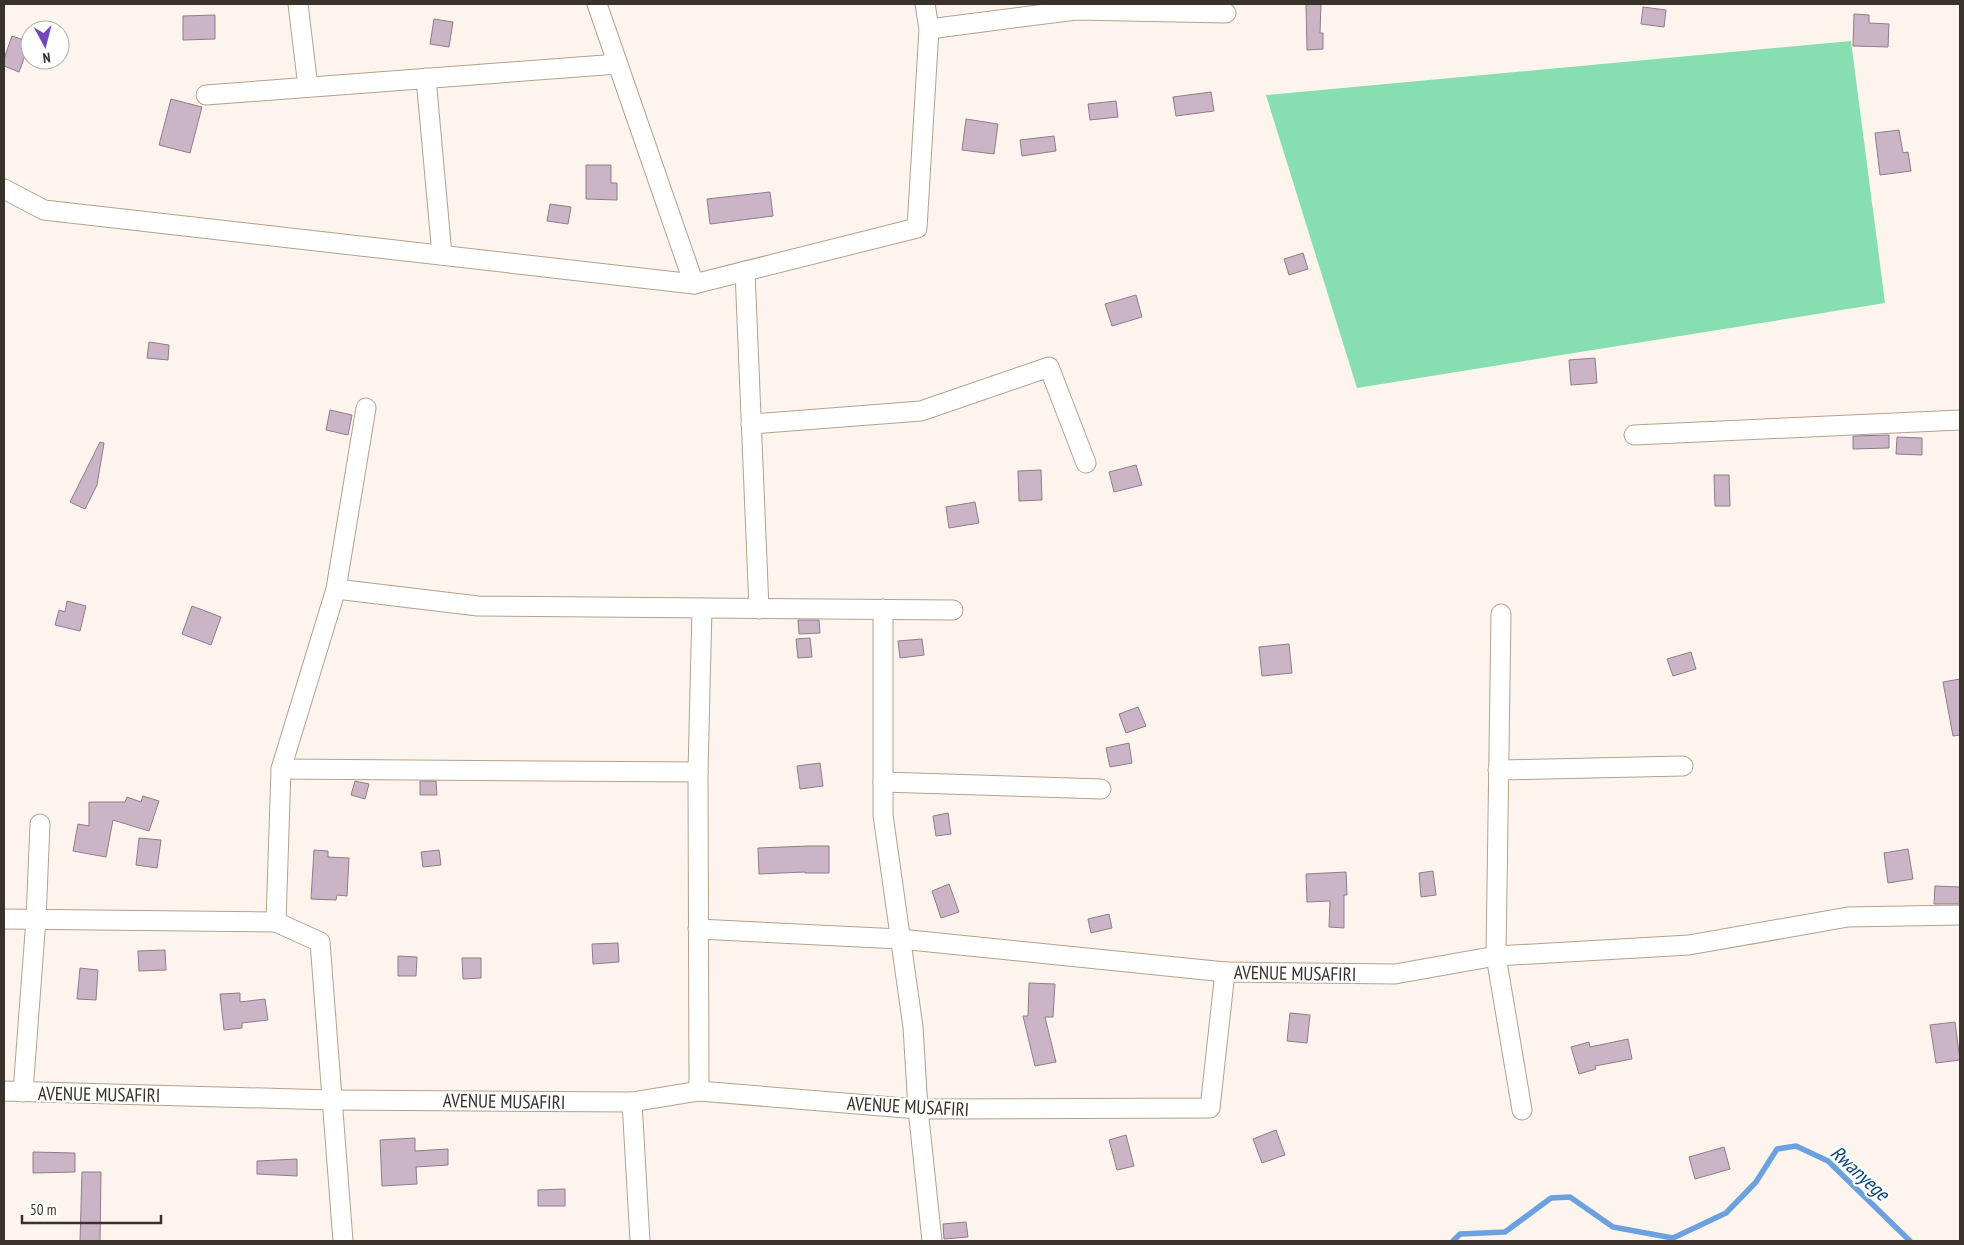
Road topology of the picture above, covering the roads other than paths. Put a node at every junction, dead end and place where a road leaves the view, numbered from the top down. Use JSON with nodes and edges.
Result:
{"nodes":[{"id":1,"x":298,"y":4,"type":"edge"},
{"id":2,"x":597,"y":4,"type":"edge"},
{"id":3,"x":925,"y":4,"type":"edge"},
{"id":4,"x":1226,"y":13,"type":"dead end"},
{"id":5,"x":929,"y":28,"type":"junction"},
{"id":6,"x":618,"y":64,"type":"junction"},
{"id":7,"x":426,"y":78,"type":"junction"},
{"id":8,"x":308,"y":87,"type":"junction"},
{"id":9,"x":206,"y":95,"type":"dead end"},
{"id":10,"x":4,"y":189,"type":"edge"},
{"id":11,"x":442,"y":255,"type":"junction"},
{"id":12,"x":745,"y":271,"type":"junction"},
{"id":13,"x":694,"y":284,"type":"junction"},
{"id":14,"x":366,"y":408,"type":"dead end"},
{"id":15,"x":1960,"y":420,"type":"edge"},
{"id":16,"x":751,"y":424,"type":"junction"},
{"id":17,"x":1634,"y":435,"type":"dead end"},
{"id":18,"x":1086,"y":463,"type":"dead end"},
{"id":19,"x":336,"y":589,"type":"junction"},
{"id":20,"x":702,"y":608,"type":"junction"},
{"id":21,"x":759,"y":609,"type":"junction"},
{"id":22,"x":883,"y":610,"type":"junction"},
{"id":23,"x":953,"y":610,"type":"dead end"},
{"id":24,"x":1501,"y":614,"type":"dead end"},
{"id":25,"x":1683,"y":766,"type":"dead end"},
{"id":26,"x":281,"y":769,"type":"junction"},
{"id":27,"x":1498,"y":770,"type":"junction"},
{"id":28,"x":698,"y":772,"type":"junction"},
{"id":29,"x":883,"y":782,"type":"junction"},
{"id":30,"x":1101,"y":789,"type":"dead end"},
{"id":31,"x":40,"y":824,"type":"dead end"},
{"id":32,"x":1960,"y":915,"type":"edge"},
{"id":33,"x":4,"y":919,"type":"edge"},
{"id":34,"x":36,"y":919,"type":"junction"},
{"id":35,"x":276,"y":922,"type":"junction"},
{"id":36,"x":698,"y":929,"type":"junction"},
{"id":37,"x":900,"y":939,"type":"junction"},
{"id":38,"x":1496,"y":956,"type":"junction"},
{"id":39,"x":1225,"y":972,"type":"junction"},
{"id":40,"x":4,"y":1091,"type":"edge"},
{"id":41,"x":699,"y":1091,"type":"junction"},
{"id":42,"x":23,"y":1092,"type":"junction"},
{"id":43,"x":332,"y":1100,"type":"junction"},
{"id":44,"x":632,"y":1102,"type":"junction"},
{"id":45,"x":918,"y":1109,"type":"junction"},
{"id":46,"x":1522,"y":1110,"type":"dead end"},
{"id":47,"x":343,"y":1241,"type":"edge"},
{"id":48,"x":640,"y":1241,"type":"edge"},
{"id":49,"x":932,"y":1241,"type":"edge"}],
"edges":[{"from":1,"to":8,"type":"street"},
{"from":2,"to":6,"type":"street"},
{"from":3,"to":5,"type":"street"},
{"from":4,"to":5,"type":"street"},
{"from":5,"to":12,"type":"street"},
{"from":6,"to":7,"type":"street"},
{"from":6,"to":13,"type":"street"},
{"from":7,"to":8,"type":"street"},
{"from":7,"to":11,"type":"street"},
{"from":8,"to":9,"type":"street"},
{"from":10,"to":11,"type":"street"},
{"from":11,"to":13,"type":"street"},
{"from":12,"to":13,"type":"street"},
{"from":12,"to":16,"type":"street"},
{"from":14,"to":19,"type":"street"},
{"from":15,"to":17,"type":"street"},
{"from":16,"to":18,"type":"street"},
{"from":16,"to":21,"type":"street"},
{"from":19,"to":20,"type":"street"},
{"from":19,"to":26,"type":"street"},
{"from":20,"to":21,"type":"street"},
{"from":20,"to":28,"type":"street"},
{"from":21,"to":22,"type":"street"},
{"from":22,"to":23,"type":"street"},
{"from":22,"to":29,"type":"street"},
{"from":24,"to":27,"type":"street"},
{"from":25,"to":27,"type":"street"},
{"from":26,"to":28,"type":"street"},
{"from":26,"to":35,"type":"street"},
{"from":27,"to":38,"type":"street"},
{"from":28,"to":36,"type":"street"},
{"from":29,"to":30,"type":"street"},
{"from":29,"to":37,"type":"street"},
{"from":31,"to":34,"type":"street"},
{"from":32,"to":38,"type":"street","name":"AVENUE MUSAFIRI"},
{"from":33,"to":34,"type":"street"},
{"from":34,"to":35,"type":"street"},
{"from":34,"to":42,"type":"street"},
{"from":35,"to":43,"type":"street"},
{"from":36,"to":37,"type":"street"},
{"from":36,"to":41,"type":"street"},
{"from":37,"to":39,"type":"street"},
{"from":37,"to":45,"type":"street"},
{"from":38,"to":39,"type":"street","name":"AVENUE MUSAFIRI"},
{"from":38,"to":46,"type":"street"},
{"from":39,"to":45,"type":"street","name":"AVENUE MUSAFIRI"},
{"from":40,"to":42,"type":"street","name":"AVENUE MUSAFIRI"},
{"from":41,"to":44,"type":"street","name":"AVENUE MUSAFIRI"},
{"from":41,"to":45,"type":"street","name":"AVENUE MUSAFIRI"},
{"from":42,"to":43,"type":"street","name":"AVENUE MUSAFIRI"},
{"from":43,"to":44,"type":"street","name":"AVENUE MUSAFIRI"},
{"from":43,"to":47,"type":"street"},
{"from":44,"to":48,"type":"street"},
{"from":45,"to":49,"type":"street"}]}
